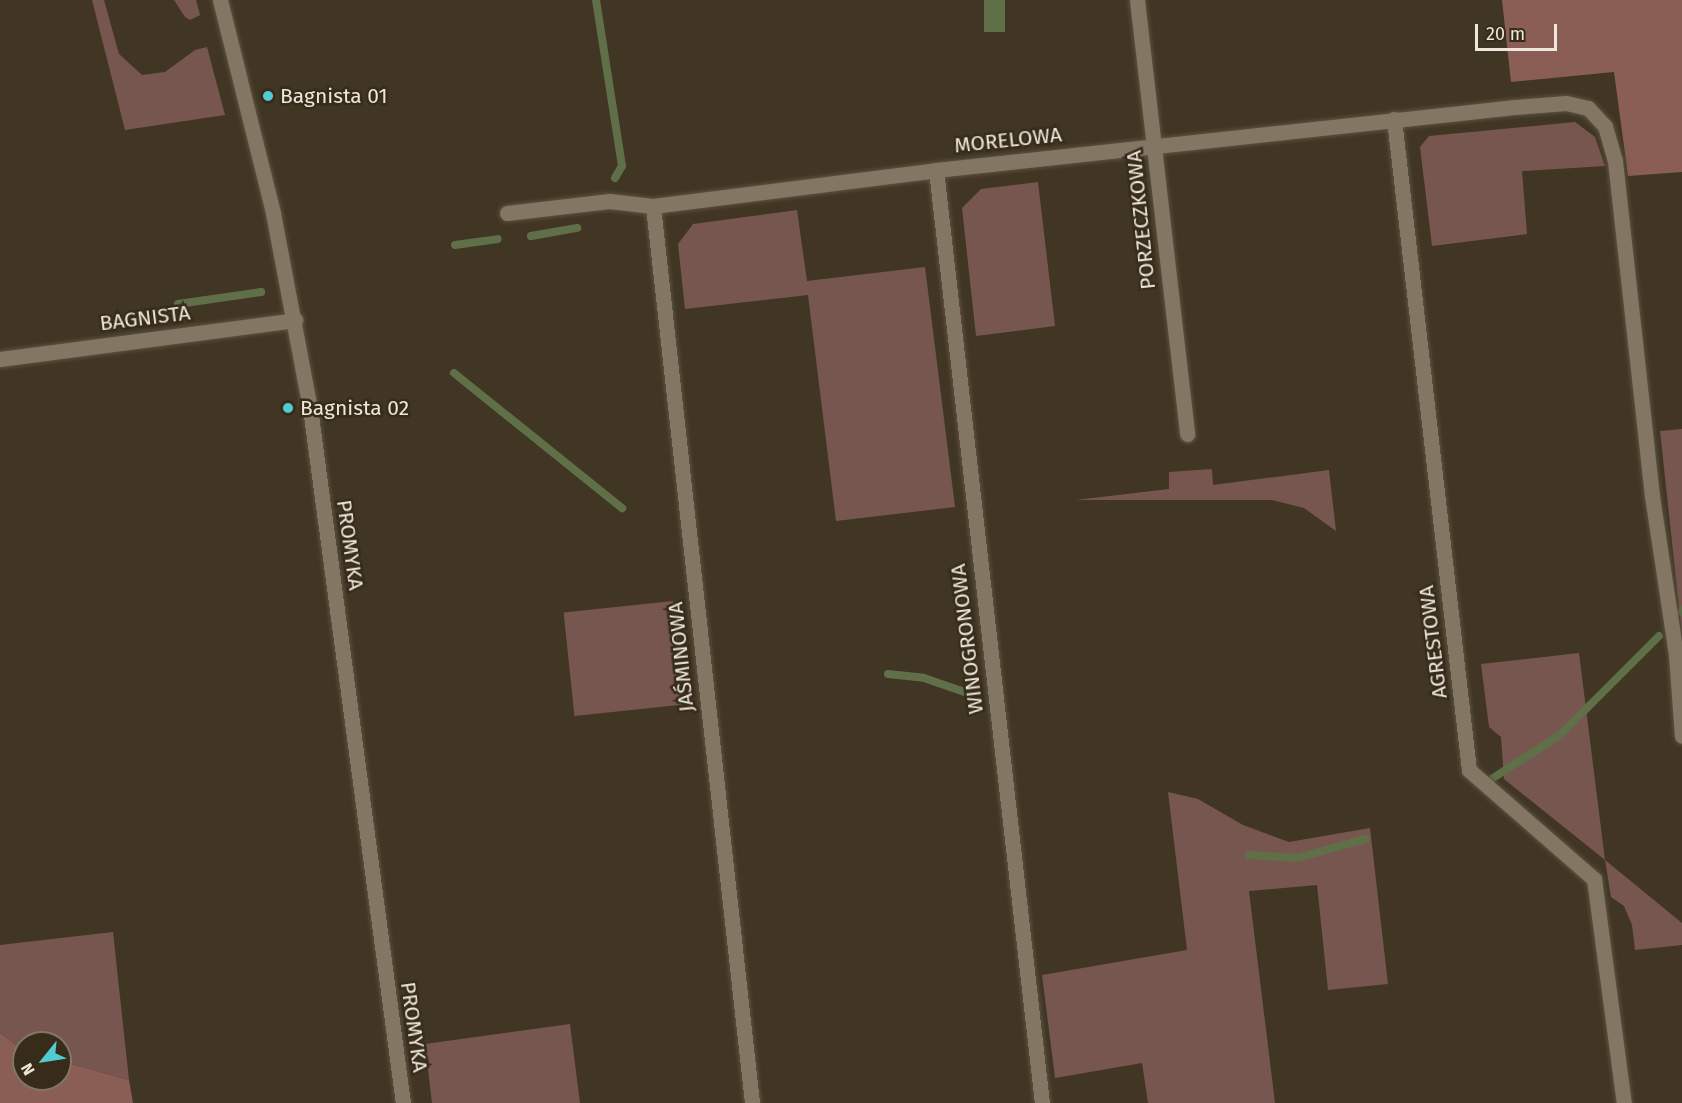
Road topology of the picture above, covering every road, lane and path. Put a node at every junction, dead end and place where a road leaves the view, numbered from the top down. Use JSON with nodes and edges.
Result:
{"nodes":[{"id":1,"x":220,"y":0,"type":"edge"},
{"id":2,"x":1137,"y":0,"type":"edge"},
{"id":3,"x":1394,"y":120,"type":"junction"},
{"id":4,"x":1154,"y":145,"type":"junction"},
{"id":5,"x":936,"y":170,"type":"junction"},
{"id":6,"x":653,"y":206,"type":"junction"},
{"id":7,"x":507,"y":213,"type":"dead end"},
{"id":8,"x":295,"y":320,"type":"junction"},
{"id":9,"x":0,"y":359,"type":"edge"},
{"id":10,"x":1186,"y":434,"type":"dead end"},
{"id":11,"x":1682,"y":736,"type":"edge"},
{"id":12,"x":403,"y":1103,"type":"edge"},
{"id":13,"x":752,"y":1103,"type":"edge"},
{"id":14,"x":1042,"y":1103,"type":"edge"},
{"id":15,"x":1624,"y":1103,"type":"edge"}],
"edges":[{"from":1,"to":8,"type":"street","name":"PROMYKA"},
{"from":2,"to":4,"type":"street","name":"PORZECZKOWA"},
{"from":3,"to":4,"type":"street","name":"MORELOWA"},
{"from":3,"to":11,"type":"street","name":"MORELOWA"},
{"from":3,"to":15,"type":"street","name":"AGRESTOWA"},
{"from":4,"to":5,"type":"street","name":"MORELOWA"},
{"from":4,"to":10,"type":"street","name":"PORZECZKOWA"},
{"from":5,"to":6,"type":"street","name":"MORELOWA"},
{"from":5,"to":14,"type":"street","name":"WINOGRONOWA"},
{"from":6,"to":7,"type":"street","name":"MORELOWA"},
{"from":6,"to":13,"type":"street","name":"JAŚMINOWA"},
{"from":8,"to":9,"type":"street","name":"BAGNISTA"},
{"from":8,"to":12,"type":"street","name":"PROMYKA"}]}
